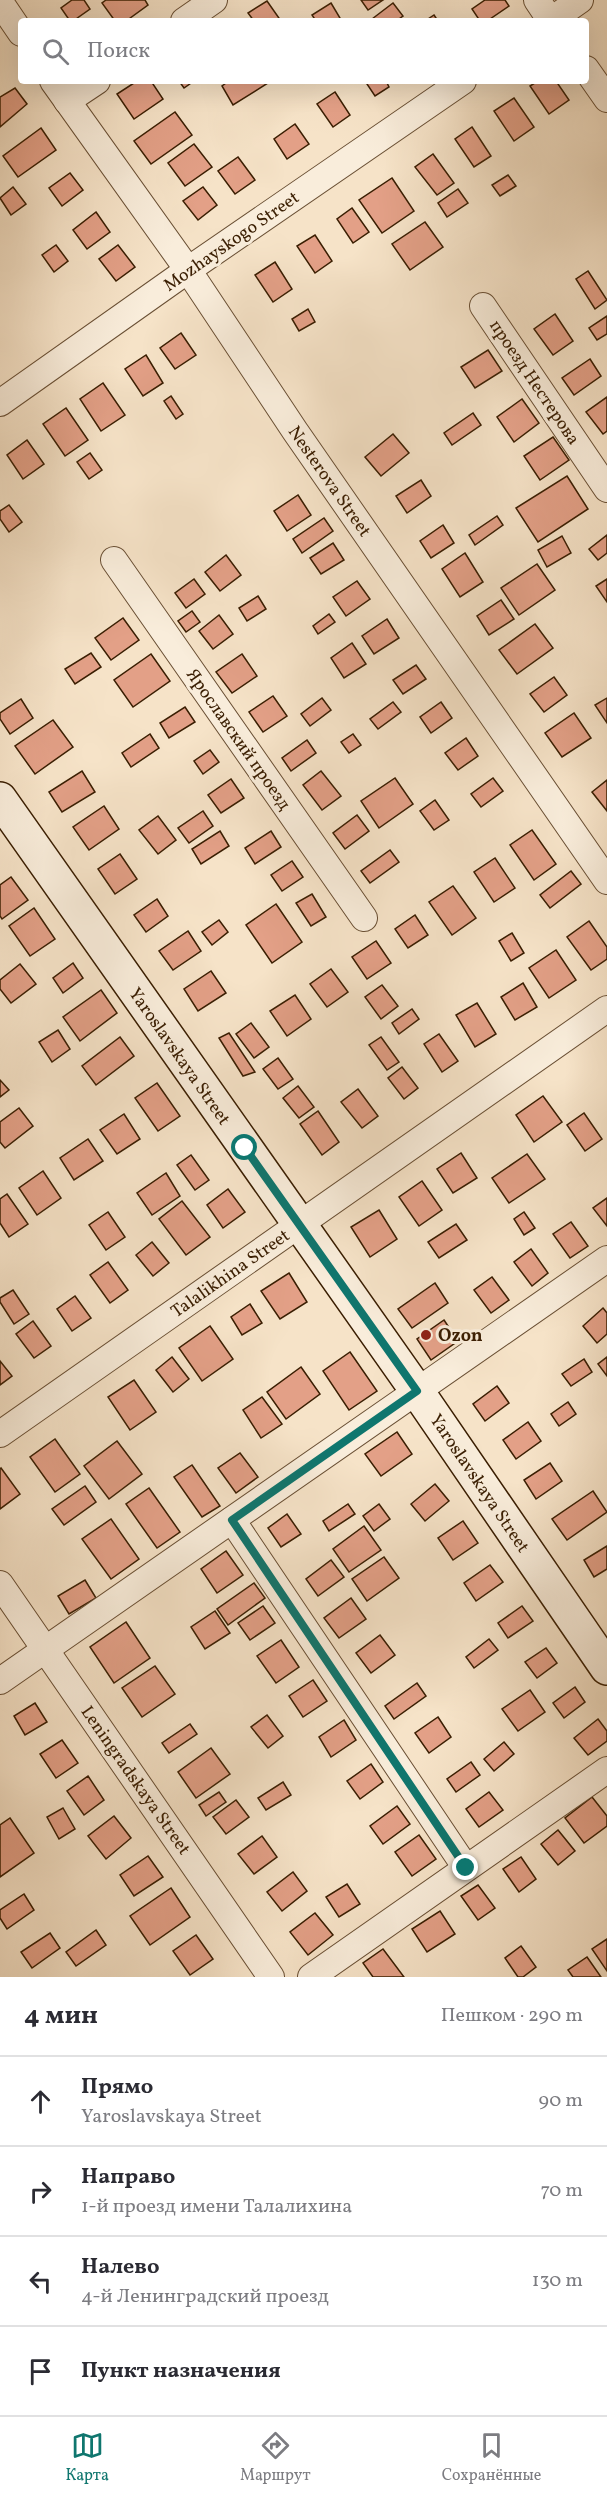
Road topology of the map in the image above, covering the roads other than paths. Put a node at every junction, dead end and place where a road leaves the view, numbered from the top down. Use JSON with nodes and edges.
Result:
{"nodes":[{"id":1,"x":214,"y":0,"type":"edge"},
{"id":2,"x":537,"y":0,"type":"edge"},
{"id":3,"x":580,"y":0,"type":"edge"},
{"id":4,"x":0,"y":2,"type":"edge"},
{"id":5,"x":188,"y":18,"type":"edge"},
{"id":6,"x":549,"y":18,"type":"edge"},
{"id":7,"x":555,"y":18,"type":"edge"},
{"id":8,"x":18,"y":29,"type":"edge"},
{"id":9,"x":589,"y":73,"type":"edge"},
{"id":10,"x":85,"y":84,"type":"edge"},
{"id":11,"x":459,"y":84,"type":"edge"},
{"id":12,"x":60,"y":91,"type":"edge"},
{"id":13,"x":607,"y":99,"type":"edge"},
{"id":14,"x":188,"y":270,"type":"junction"},
{"id":15,"x":483,"y":306,"type":"dead end"},
{"id":16,"x":0,"y":403,"type":"edge"},
{"id":17,"x":607,"y":489,"type":"edge"},
{"id":18,"x":114,"y":560,"type":"dead end"},
{"id":19,"x":0,"y":799,"type":"edge"},
{"id":20,"x":607,"y":881,"type":"edge"},
{"id":21,"x":364,"y":918,"type":"dead end"},
{"id":22,"x":607,"y":1009,"type":"edge"},
{"id":23,"x":300,"y":1224,"type":"junction"},
{"id":24,"x":605,"y":1264,"type":"edge"},
{"id":25,"x":417,"y":1391,"type":"junction"},
{"id":26,"x":0,"y":1434,"type":"edge"},
{"id":27,"x":232,"y":1520,"type":"junction"},
{"id":28,"x":0,"y":1584,"type":"edge"},
{"id":29,"x":45,"y":1649,"type":"junction"},
{"id":30,"x":607,"y":1668,"type":"edge"},
{"id":31,"x":0,"y":1681,"type":"edge"},
{"id":32,"x":607,"y":1770,"type":"edge"},
{"id":33,"x":466,"y":1868,"type":"junction"},
{"id":34,"x":271,"y":1977,"type":"edge"},
{"id":35,"x":311,"y":1977,"type":"edge"}],
"edges":[{"from":1,"to":5,"type":"street"},
{"from":2,"to":6,"type":"street"},
{"from":3,"to":7,"type":"street"},
{"from":4,"to":8,"type":"street"},
{"from":9,"to":13,"type":"street"},
{"from":10,"to":12,"type":"street"},
{"from":11,"to":14,"type":"street","name":"Mozhayskogo Street"},
{"from":12,"to":14,"type":"street","name":"Nesterova Street"},
{"from":14,"to":16,"type":"street","name":"Mozhayskogo Street"},
{"from":14,"to":20,"type":"street","name":"Nesterova Street"},
{"from":15,"to":17,"type":"street","name":"проезд Нестерова"},
{"from":18,"to":21,"type":"street","name":"Ярославский проезд"},
{"from":19,"to":23,"type":"street","name":"Yaroslavskaya Street"},
{"from":22,"to":23,"type":"street","name":"Talalikhina Street"},
{"from":23,"to":25,"type":"street","name":"Yaroslavskaya Street"},
{"from":23,"to":26,"type":"street","name":"Talalikhina Street"},
{"from":24,"to":25,"type":"street"},
{"from":25,"to":27,"type":"street"},
{"from":25,"to":30,"type":"street","name":"Yaroslavskaya Street"},
{"from":27,"to":29,"type":"street"},
{"from":27,"to":33,"type":"street"},
{"from":28,"to":29,"type":"street","name":"Leningradskaya Street"},
{"from":29,"to":31,"type":"street"},
{"from":29,"to":34,"type":"street","name":"Leningradskaya Street"},
{"from":32,"to":33,"type":"street"},
{"from":33,"to":35,"type":"street"}]}
